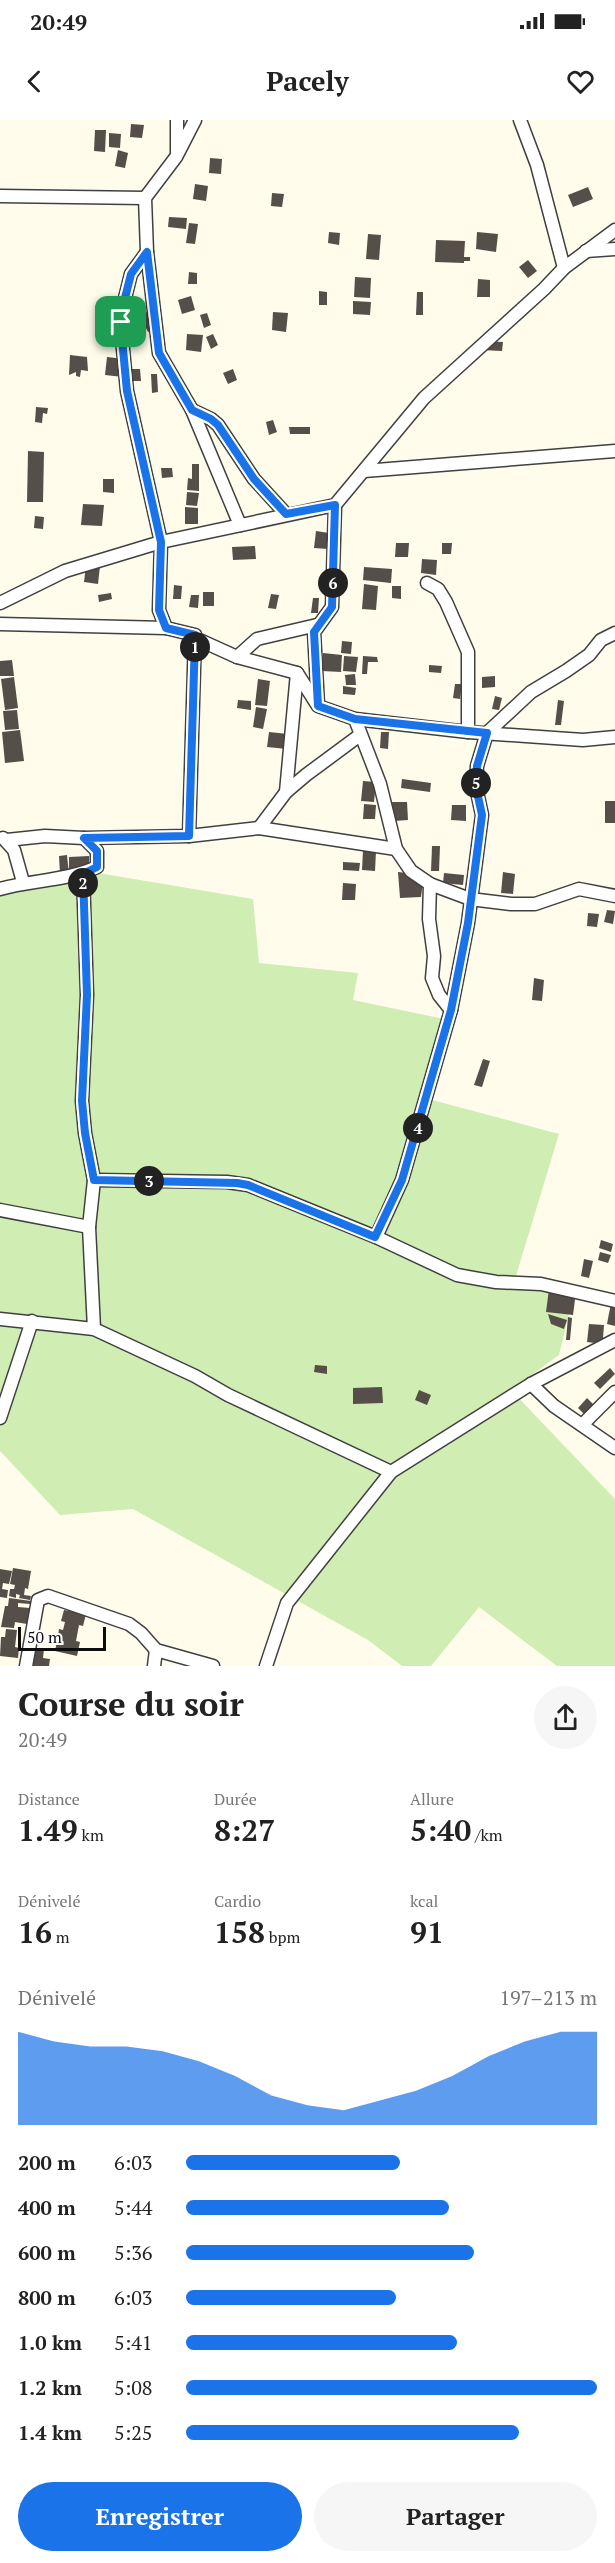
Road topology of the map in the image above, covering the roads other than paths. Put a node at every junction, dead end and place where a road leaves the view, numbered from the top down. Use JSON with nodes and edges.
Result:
{"nodes":[{"id":1,"x":177,"y":120,"type":"edge"},
{"id":2,"x":195,"y":120,"type":"edge"},
{"id":3,"x":520,"y":120,"type":"edge"},
{"id":4,"x":176,"y":157,"type":"junction"},
{"id":5,"x":0,"y":196,"type":"edge"},
{"id":6,"x":145,"y":198,"type":"junction"},
{"id":7,"x":615,"y":230,"type":"edge"},
{"id":8,"x":615,"y":249,"type":"edge"},
{"id":9,"x":147,"y":252,"type":"junction"},
{"id":10,"x":584,"y":252,"type":"junction"},
{"id":11,"x":564,"y":268,"type":"junction"},
{"id":12,"x":192,"y":410,"type":"junction"},
{"id":13,"x":615,"y":451,"type":"edge"},
{"id":14,"x":364,"y":471,"type":"junction"},
{"id":15,"x":335,"y":505,"type":"junction"},
{"id":16,"x":286,"y":514,"type":"junction"},
{"id":17,"x":240,"y":525,"type":"junction"},
{"id":18,"x":161,"y":542,"type":"junction"},
{"id":19,"x":427,"y":583,"type":"dead end"},
{"id":20,"x":0,"y":603,"type":"edge"},
{"id":21,"x":0,"y":624,"type":"edge"},
{"id":22,"x":317,"y":625,"type":"junction"},
{"id":23,"x":166,"y":628,"type":"junction"},
{"id":24,"x":615,"y":633,"type":"edge"},
{"id":25,"x":195,"y":638,"type":"junction"},
{"id":26,"x":237,"y":657,"type":"junction"},
{"id":27,"x":297,"y":673,"type":"junction"},
{"id":28,"x":318,"y":706,"type":"junction"},
{"id":29,"x":355,"y":719,"type":"junction"},
{"id":30,"x":468,"y":732,"type":"junction"},
{"id":31,"x":487,"y":733,"type":"junction"},
{"id":32,"x":360,"y":735,"type":"junction"},
{"id":33,"x":615,"y":737,"type":"edge"},
{"id":34,"x":286,"y":792,"type":"junction"},
{"id":35,"x":259,"y":828,"type":"junction"},
{"id":36,"x":189,"y":836,"type":"junction"},
{"id":37,"x":4,"y":838,"type":"edge"},
{"id":38,"x":84,"y":838,"type":"junction"},
{"id":39,"x":396,"y":849,"type":"junction"},
{"id":40,"x":83,"y":874,"type":"junction"},
{"id":41,"x":23,"y":882,"type":"junction"},
{"id":42,"x":430,"y":884,"type":"junction"},
{"id":43,"x":0,"y":889,"type":"edge"},
{"id":44,"x":615,"y":897,"type":"edge"},
{"id":45,"x":470,"y":899,"type":"junction"},
{"id":46,"x":451,"y":1010,"type":"junction"},
{"id":47,"x":94,"y":1180,"type":"junction"},
{"id":48,"x":0,"y":1210,"type":"edge"},
{"id":49,"x":89,"y":1227,"type":"junction"},
{"id":50,"x":375,"y":1237,"type":"junction"},
{"id":51,"x":615,"y":1301,"type":"edge"},
{"id":52,"x":0,"y":1319,"type":"edge"},
{"id":53,"x":32,"y":1321,"type":"junction"},
{"id":54,"x":94,"y":1329,"type":"junction"},
{"id":55,"x":615,"y":1341,"type":"edge"},
{"id":56,"x":531,"y":1384,"type":"junction"},
{"id":57,"x":615,"y":1392,"type":"edge"},
{"id":58,"x":0,"y":1418,"type":"edge"},
{"id":59,"x":582,"y":1425,"type":"junction"},
{"id":60,"x":615,"y":1448,"type":"edge"},
{"id":61,"x":391,"y":1472,"type":"junction"},
{"id":62,"x":156,"y":1650,"type":"junction"},
{"id":63,"x":26,"y":1666,"type":"edge"},
{"id":64,"x":154,"y":1666,"type":"edge"},
{"id":65,"x":213,"y":1666,"type":"edge"},
{"id":66,"x":266,"y":1666,"type":"edge"}],
"edges":[{"from":1,"to":4,"type":"street"},
{"from":2,"to":4,"type":"street"},
{"from":3,"to":11,"type":"street"},
{"from":4,"to":6,"type":"street"},
{"from":5,"to":6,"type":"street"},
{"from":6,"to":9,"type":"street"},
{"from":7,"to":10,"type":"street"},
{"from":8,"to":10,"type":"street"},
{"from":9,"to":12,"type":"street"},
{"from":9,"to":18,"type":"street"},
{"from":10,"to":11,"type":"street"},
{"from":11,"to":14,"type":"street"},
{"from":12,"to":16,"type":"street"},
{"from":12,"to":17,"type":"street"},
{"from":13,"to":14,"type":"street"},
{"from":14,"to":15,"type":"street"},
{"from":15,"to":16,"type":"street"},
{"from":15,"to":22,"type":"street"},
{"from":16,"to":17,"type":"street"},
{"from":17,"to":18,"type":"street"},
{"from":18,"to":20,"type":"street"},
{"from":18,"to":23,"type":"street"},
{"from":19,"to":30,"type":"street"},
{"from":21,"to":23,"type":"street"},
{"from":22,"to":26,"type":"street"},
{"from":22,"to":28,"type":"street"},
{"from":23,"to":25,"type":"street"},
{"from":24,"to":31,"type":"street"},
{"from":25,"to":26,"type":"street"},
{"from":25,"to":36,"type":"street"},
{"from":26,"to":27,"type":"street"},
{"from":27,"to":28,"type":"street"},
{"from":27,"to":34,"type":"street"},
{"from":28,"to":29,"type":"street"},
{"from":29,"to":30,"type":"street"},
{"from":29,"to":32,"type":"street"},
{"from":30,"to":31,"type":"street"},
{"from":31,"to":33,"type":"street"},
{"from":31,"to":45,"type":"street"},
{"from":32,"to":34,"type":"street"},
{"from":32,"to":39,"type":"street"},
{"from":34,"to":35,"type":"street"},
{"from":35,"to":36,"type":"street"},
{"from":35,"to":39,"type":"street"},
{"from":36,"to":38,"type":"street"},
{"from":37,"to":38,"type":"street"},
{"from":37,"to":41,"type":"street"},
{"from":38,"to":40,"type":"street"},
{"from":39,"to":42,"type":"street"},
{"from":40,"to":41,"type":"street"},
{"from":40,"to":47,"type":"street"},
{"from":41,"to":43,"type":"street"},
{"from":42,"to":45,"type":"street"},
{"from":42,"to":46,"type":"street"},
{"from":44,"to":45,"type":"street"},
{"from":45,"to":46,"type":"street"},
{"from":46,"to":50,"type":"street"},
{"from":47,"to":49,"type":"street"},
{"from":47,"to":50,"type":"street"},
{"from":48,"to":49,"type":"street"},
{"from":49,"to":54,"type":"street"},
{"from":50,"to":51,"type":"street"},
{"from":52,"to":53,"type":"street"},
{"from":53,"to":54,"type":"street"},
{"from":53,"to":58,"type":"street"},
{"from":54,"to":61,"type":"street"},
{"from":55,"to":56,"type":"street"},
{"from":56,"to":59,"type":"street"},
{"from":56,"to":61,"type":"street"},
{"from":57,"to":59,"type":"street"},
{"from":59,"to":60,"type":"street"},
{"from":61,"to":66,"type":"street"},
{"from":62,"to":63,"type":"street"},
{"from":62,"to":64,"type":"street"},
{"from":62,"to":65,"type":"street"}]}
